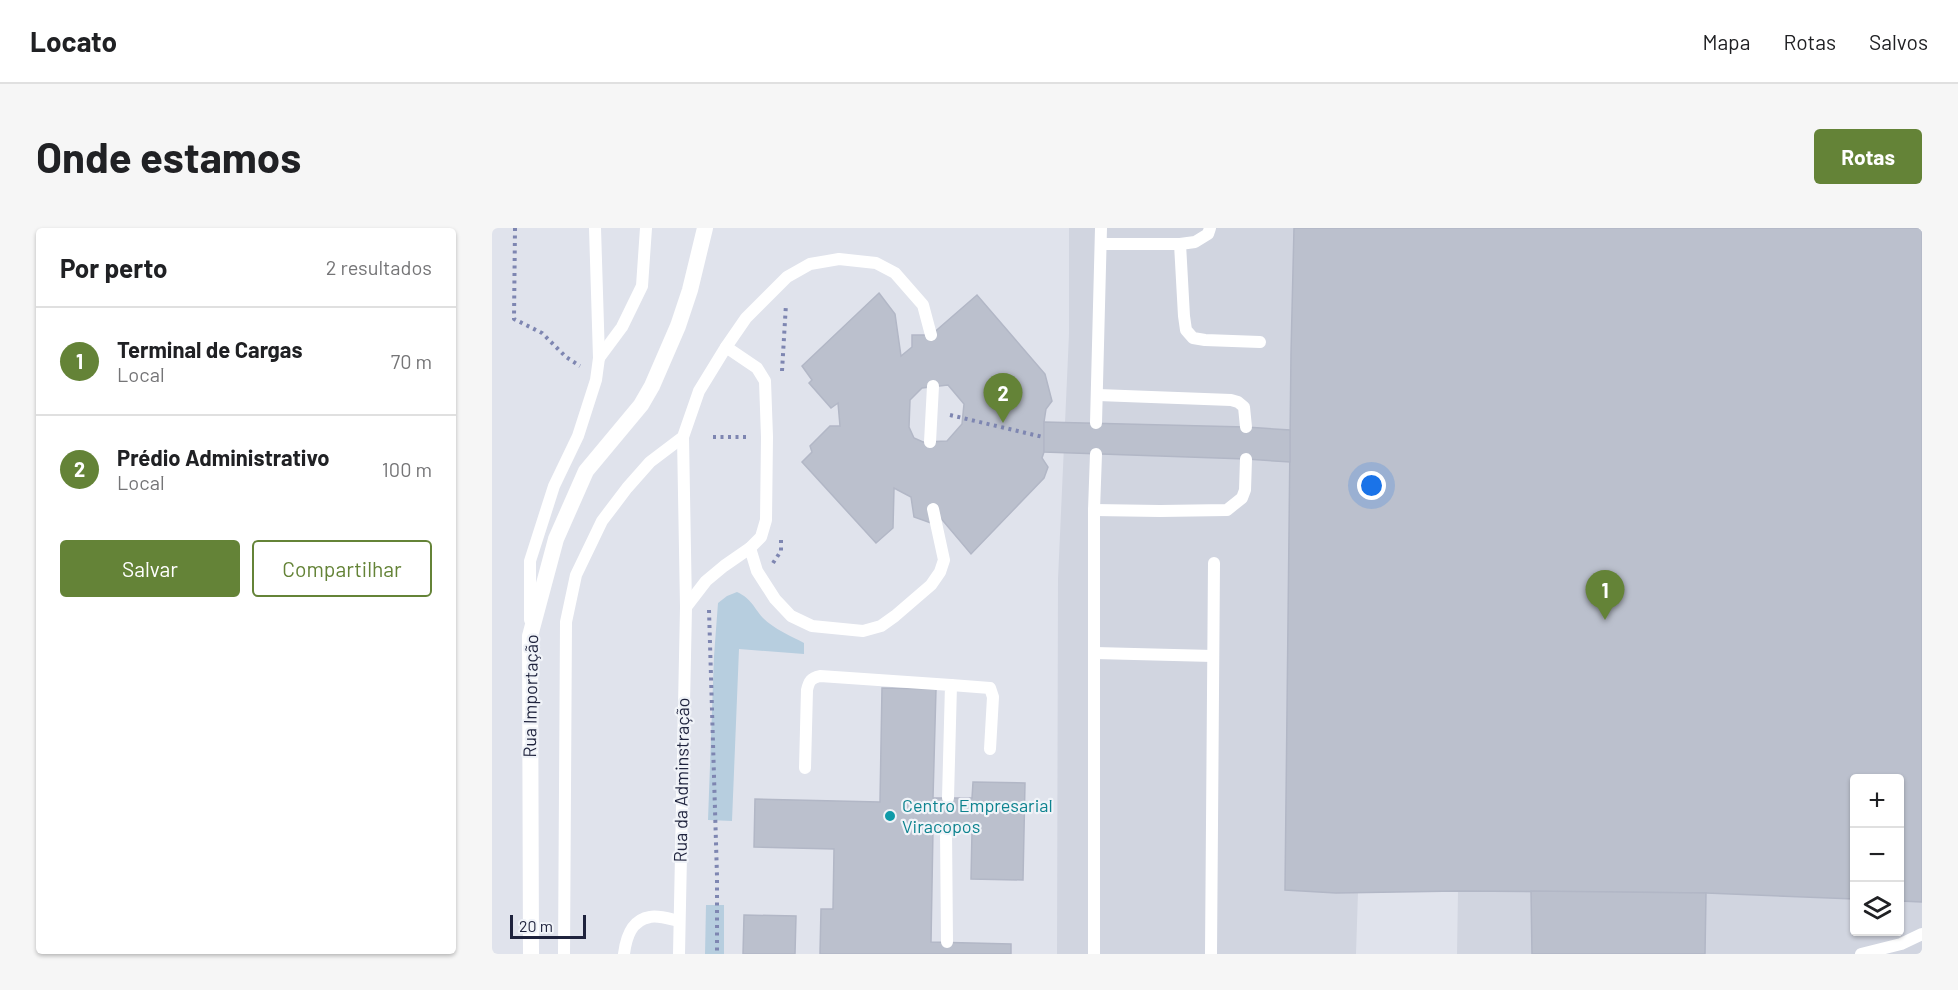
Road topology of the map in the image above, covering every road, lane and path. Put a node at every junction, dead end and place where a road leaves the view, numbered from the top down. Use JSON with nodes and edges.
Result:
{"nodes":[{"id":1,"x":515,"y":228,"type":"edge"},
{"id":2,"x":595,"y":228,"type":"edge"},
{"id":3,"x":646,"y":228,"type":"edge"},
{"id":4,"x":705,"y":228,"type":"edge"},
{"id":5,"x":1101,"y":228,"type":"edge"},
{"id":6,"x":1210,"y":228,"type":"edge"},
{"id":7,"x":1101,"y":244,"type":"junction"},
{"id":8,"x":1180,"y":244,"type":"junction"},
{"id":9,"x":930,"y":335,"type":"dead end"},
{"id":10,"x":1260,"y":342,"type":"dead end"},
{"id":11,"x":726,"y":347,"type":"junction"},
{"id":12,"x":599,"y":358,"type":"junction"},
{"id":13,"x":583,"y":368,"type":"dead end"},
{"id":14,"x":933,"y":386,"type":"dead end"},
{"id":15,"x":1098,"y":395,"type":"junction"},
{"id":16,"x":955,"y":416,"type":"dead end"},
{"id":17,"x":1096,"y":423,"type":"dead end"},
{"id":18,"x":1246,"y":427,"type":"dead end"},
{"id":19,"x":683,"y":437,"type":"junction"},
{"id":20,"x":713,"y":437,"type":"dead end"},
{"id":21,"x":753,"y":437,"type":"dead end"},
{"id":22,"x":1043,"y":437,"type":"dead end"},
{"id":23,"x":930,"y":442,"type":"dead end"},
{"id":24,"x":1096,"y":454,"type":"dead end"},
{"id":25,"x":1246,"y":459,"type":"dead end"},
{"id":26,"x":933,"y":509,"type":"dead end"},
{"id":27,"x":1094,"y":510,"type":"junction"},
{"id":28,"x":750,"y":548,"type":"junction"},
{"id":29,"x":1214,"y":563,"type":"dead end"},
{"id":30,"x":709,"y":602,"type":"dead end"},
{"id":31,"x":686,"y":607,"type":"junction"},
{"id":32,"x":530,"y":636,"type":"junction"},
{"id":33,"x":1095,"y":653,"type":"junction"},
{"id":34,"x":1213,"y":656,"type":"junction"},
{"id":35,"x":951,"y":685,"type":"junction"},
{"id":36,"x":990,"y":749,"type":"dead end"},
{"id":37,"x":805,"y":768,"type":"dead end"},
{"id":38,"x":948,"y":798,"type":"dead end"},
{"id":39,"x":946,"y":830,"type":"dead end"},
{"id":40,"x":679,"y":921,"type":"junction"},
{"id":41,"x":1922,"y":934,"type":"edge"},
{"id":42,"x":947,"y":942,"type":"dead end"},
{"id":43,"x":531,"y":954,"type":"edge"},
{"id":44,"x":564,"y":954,"type":"edge"},
{"id":45,"x":624,"y":954,"type":"edge"},
{"id":46,"x":679,"y":954,"type":"edge"},
{"id":47,"x":717,"y":954,"type":"edge"},
{"id":48,"x":1094,"y":954,"type":"edge"},
{"id":49,"x":1211,"y":954,"type":"edge"},
{"id":50,"x":1861,"y":954,"type":"edge"}],
"edges":[{"from":1,"to":13,"type":"path"},
{"from":2,"to":12,"type":"lane"},
{"from":3,"to":12,"type":"lane"},
{"from":4,"to":32,"type":"street","name":"Rua Importação"},
{"from":5,"to":7,"type":"lane"},
{"from":6,"to":8,"type":"lane"},
{"from":7,"to":8,"type":"lane"},
{"from":7,"to":15,"type":"lane"},
{"from":8,"to":10,"type":"lane"},
{"from":9,"to":11,"type":"lane"},
{"from":11,"to":19,"type":"lane"},
{"from":11,"to":28,"type":"lane"},
{"from":12,"to":32,"type":"lane"},
{"from":14,"to":23,"type":"lane"},
{"from":15,"to":17,"type":"lane"},
{"from":15,"to":18,"type":"lane"},
{"from":16,"to":22,"type":"path"},
{"from":19,"to":31,"type":"lane","name":"Rua da Adminstração"},
{"from":19,"to":44,"type":"lane"},
{"from":20,"to":21,"type":"path"},
{"from":24,"to":27,"type":"lane"},
{"from":25,"to":27,"type":"lane"},
{"from":26,"to":28,"type":"lane"},
{"from":27,"to":33,"type":"lane"},
{"from":28,"to":31,"type":"lane"},
{"from":29,"to":34,"type":"lane"},
{"from":30,"to":47,"type":"path"},
{"from":31,"to":40,"type":"lane","name":"Rua da Adminstração"},
{"from":32,"to":43,"type":"street","name":"Rua Importação"},
{"from":33,"to":34,"type":"lane"},
{"from":33,"to":48,"type":"lane"},
{"from":34,"to":49,"type":"lane"},
{"from":35,"to":36,"type":"lane"},
{"from":35,"to":37,"type":"lane"},
{"from":35,"to":38,"type":"lane"},
{"from":39,"to":42,"type":"lane"},
{"from":40,"to":45,"type":"lane"},
{"from":40,"to":46,"type":"lane","name":"Rua da Adminstração"},
{"from":41,"to":50,"type":"lane"}]}
